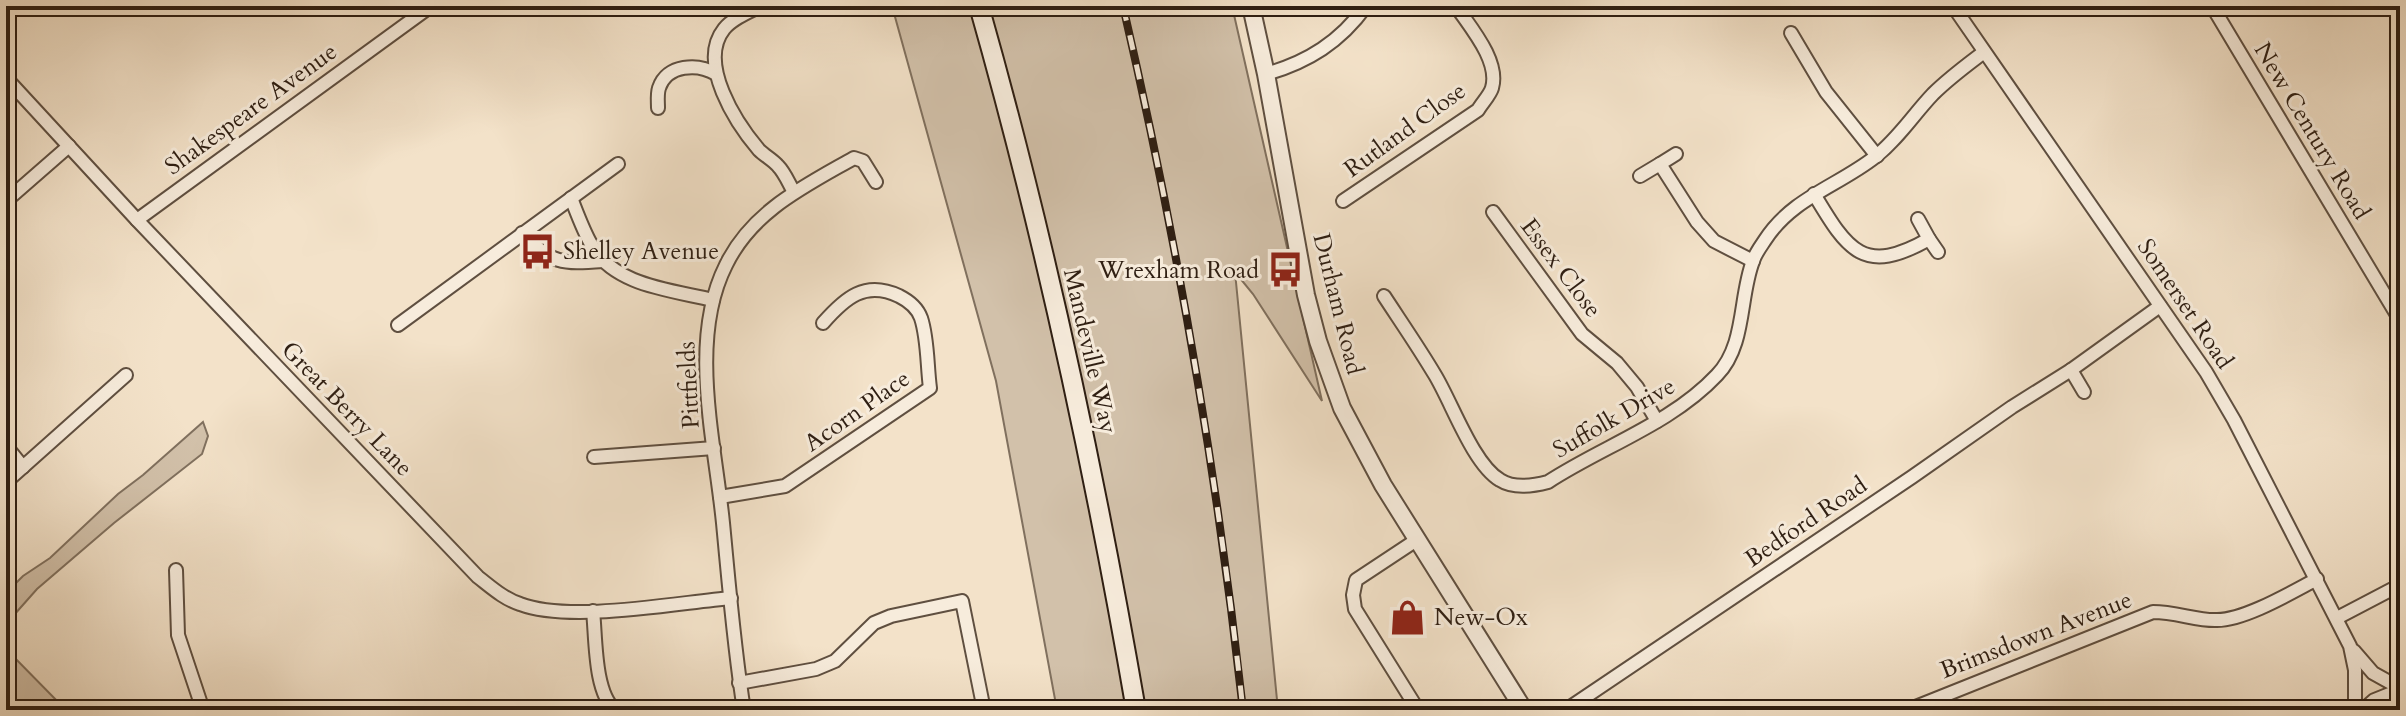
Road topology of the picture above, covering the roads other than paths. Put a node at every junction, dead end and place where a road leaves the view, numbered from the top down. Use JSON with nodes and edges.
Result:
{"nodes":[{"id":1,"x":431,"y":6,"type":"edge"},
{"id":2,"x":761,"y":6,"type":"edge"},
{"id":3,"x":979,"y":6,"type":"edge"},
{"id":4,"x":1251,"y":6,"type":"edge"},
{"id":5,"x":1366,"y":6,"type":"edge"},
{"id":6,"x":1456,"y":6,"type":"edge"},
{"id":7,"x":1953,"y":6,"type":"edge"},
{"id":8,"x":2212,"y":6,"type":"edge"},
{"id":9,"x":1791,"y":33,"type":"dead end"},
{"id":10,"x":1984,"y":52,"type":"junction"},
{"id":11,"x":716,"y":74,"type":"junction"},
{"id":12,"x":1266,"y":74,"type":"junction"},
{"id":13,"x":6,"y":78,"type":"edge"},
{"id":14,"x":658,"y":108,"type":"dead end"},
{"id":15,"x":69,"y":146,"type":"junction"},
{"id":16,"x":1676,"y":154,"type":"dead end"},
{"id":17,"x":1877,"y":156,"type":"junction"},
{"id":18,"x":618,"y":164,"type":"dead end"},
{"id":19,"x":1660,"y":164,"type":"junction"},
{"id":20,"x":1640,"y":176,"type":"dead end"},
{"id":21,"x":876,"y":182,"type":"dead end"},
{"id":22,"x":794,"y":192,"type":"junction"},
{"id":23,"x":1814,"y":194,"type":"junction"},
{"id":24,"x":571,"y":198,"type":"junction"},
{"id":25,"x":6,"y":201,"type":"edge"},
{"id":26,"x":1343,"y":201,"type":"dead end"},
{"id":27,"x":1493,"y":212,"type":"dead end"},
{"id":28,"x":1918,"y":219,"type":"dead end"},
{"id":29,"x":137,"y":220,"type":"junction"},
{"id":30,"x":522,"y":233,"type":"junction"},
{"id":31,"x":1929,"y":239,"type":"junction"},
{"id":32,"x":1938,"y":252,"type":"dead end"},
{"id":33,"x":603,"y":261,"type":"junction"},
{"id":34,"x":1753,"y":261,"type":"junction"},
{"id":35,"x":1384,"y":296,"type":"dead end"},
{"id":36,"x":713,"y":300,"type":"junction"},
{"id":37,"x":2160,"y":306,"type":"junction"},
{"id":38,"x":2400,"y":320,"type":"edge"},
{"id":39,"x":823,"y":323,"type":"dead end"},
{"id":40,"x":398,"y":325,"type":"dead end"},
{"id":41,"x":2071,"y":370,"type":"junction"},
{"id":42,"x":126,"y":375,"type":"dead end"},
{"id":43,"x":2084,"y":392,"type":"dead end"},
{"id":44,"x":1657,"y":421,"type":"junction"},
{"id":45,"x":6,"y":446,"type":"edge"},
{"id":46,"x":714,"y":448,"type":"junction"},
{"id":47,"x":594,"y":457,"type":"dead end"},
{"id":48,"x":23,"y":467,"type":"junction"},
{"id":49,"x":6,"y":482,"type":"edge"},
{"id":50,"x":720,"y":497,"type":"junction"},
{"id":51,"x":1418,"y":539,"type":"junction"},
{"id":52,"x":176,"y":570,"type":"dead end"},
{"id":53,"x":2317,"y":579,"type":"junction"},
{"id":54,"x":2400,"y":585,"type":"edge"},
{"id":55,"x":731,"y":598,"type":"junction"},
{"id":56,"x":593,"y":611,"type":"junction"},
{"id":57,"x":2337,"y":618,"type":"junction"},
{"id":58,"x":2350,"y":646,"type":"junction"},
{"id":59,"x":739,"y":683,"type":"junction"},
{"id":60,"x":2400,"y":690,"type":"edge"},
{"id":61,"x":203,"y":710,"type":"edge"},
{"id":62,"x":615,"y":710,"type":"edge"},
{"id":63,"x":744,"y":710,"type":"edge"},
{"id":64,"x":984,"y":710,"type":"edge"},
{"id":65,"x":1136,"y":710,"type":"edge"},
{"id":66,"x":1418,"y":710,"type":"edge"},
{"id":67,"x":1524,"y":710,"type":"edge"},
{"id":68,"x":1566,"y":710,"type":"edge"},
{"id":69,"x":1908,"y":710,"type":"edge"},
{"id":70,"x":2355,"y":710,"type":"edge"},
{"id":71,"x":2366,"y":710,"type":"edge"}],
"edges":[{"from":1,"to":29,"type":"street","name":"Shakespeare Avenue"},
{"from":2,"to":11,"type":"street"},
{"from":3,"to":65,"type":"main road","name":"Mandeville Way"},
{"from":4,"to":12,"type":"street","name":"Durham Road"},
{"from":5,"to":12,"type":"street"},
{"from":6,"to":26,"type":"street","name":"Rutland Close"},
{"from":7,"to":10,"type":"street","name":"Somerset Road"},
{"from":8,"to":38,"type":"street","name":"New Century Road"},
{"from":9,"to":17,"type":"street"},
{"from":10,"to":17,"type":"street","name":"Suffolk Drive"},
{"from":10,"to":37,"type":"street","name":"Somerset Road"},
{"from":11,"to":14,"type":"street"},
{"from":11,"to":22,"type":"street"},
{"from":12,"to":51,"type":"street","name":"Durham Road"},
{"from":13,"to":15,"type":"street","name":"Great Berry Lane"},
{"from":15,"to":25,"type":"street"},
{"from":15,"to":29,"type":"street","name":"Great Berry Lane"},
{"from":16,"to":19,"type":"street"},
{"from":17,"to":23,"type":"street","name":"Suffolk Drive"},
{"from":18,"to":24,"type":"street"},
{"from":19,"to":20,"type":"street"},
{"from":19,"to":34,"type":"street"},
{"from":21,"to":22,"type":"street","name":"Pittfields"},
{"from":22,"to":36,"type":"street","name":"Pittfields"},
{"from":23,"to":31,"type":"street"},
{"from":23,"to":34,"type":"street","name":"Suffolk Drive"},
{"from":24,"to":30,"type":"street"},
{"from":24,"to":33,"type":"street"},
{"from":27,"to":44,"type":"street","name":"Essex Close"},
{"from":28,"to":31,"type":"street"},
{"from":29,"to":56,"type":"street","name":"Great Berry Lane"},
{"from":30,"to":33,"type":"street"},
{"from":30,"to":40,"type":"street"},
{"from":31,"to":32,"type":"street"},
{"from":33,"to":36,"type":"street"},
{"from":34,"to":44,"type":"street","name":"Suffolk Drive"},
{"from":35,"to":44,"type":"street","name":"Suffolk Drive"},
{"from":36,"to":46,"type":"street","name":"Pittfields"},
{"from":37,"to":41,"type":"street","name":"Bedford Road"},
{"from":37,"to":53,"type":"street","name":"Somerset Road"},
{"from":39,"to":50,"type":"street","name":"Acorn Place"},
{"from":41,"to":43,"type":"street"},
{"from":41,"to":68,"type":"street","name":"Bedford Road"},
{"from":42,"to":48,"type":"street"},
{"from":45,"to":48,"type":"street"},
{"from":46,"to":47,"type":"street"},
{"from":46,"to":50,"type":"street","name":"Pittfields"},
{"from":48,"to":49,"type":"street"},
{"from":50,"to":55,"type":"street","name":"Pittfields"},
{"from":51,"to":66,"type":"street"},
{"from":51,"to":67,"type":"street","name":"Durham Road"},
{"from":52,"to":61,"type":"street"},
{"from":53,"to":57,"type":"street","name":"Somerset Road"},
{"from":53,"to":69,"type":"street","name":"Brimsdown Avenue"},
{"from":54,"to":57,"type":"street"},
{"from":55,"to":56,"type":"street","name":"Great Berry Lane"},
{"from":55,"to":59,"type":"street","name":"Pittfields"},
{"from":56,"to":62,"type":"street"},
{"from":57,"to":58,"type":"street","name":"Somerset Road"},
{"from":58,"to":60,"type":"street","name":"Somerset Road"},
{"from":58,"to":70,"type":"street","name":"Somerset Road"},
{"from":59,"to":63,"type":"street","name":"Pittfields"},
{"from":59,"to":64,"type":"street"},
{"from":60,"to":71,"type":"street"}]}
